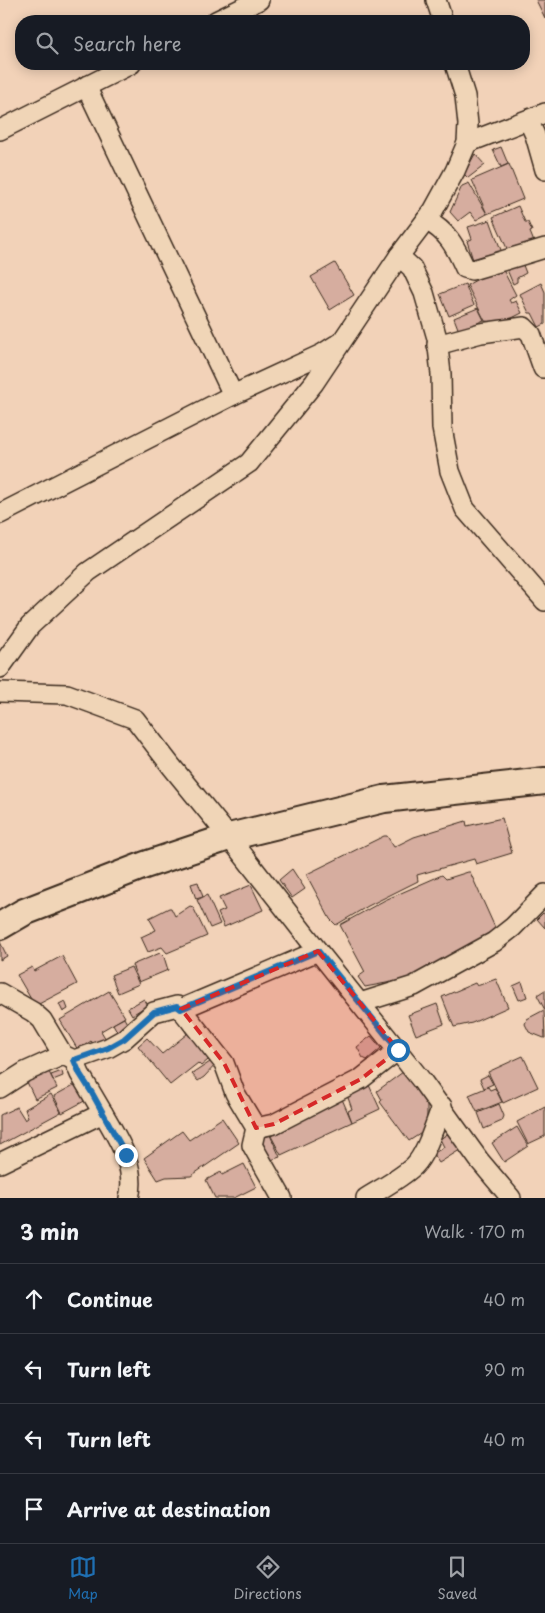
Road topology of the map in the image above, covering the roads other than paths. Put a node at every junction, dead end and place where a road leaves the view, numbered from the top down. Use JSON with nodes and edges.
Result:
{"nodes":[{"id":1,"x":259,"y":0,"type":"edge"},
{"id":2,"x":436,"y":0,"type":"edge"},
{"id":3,"x":228,"y":15,"type":"edge"},
{"id":4,"x":440,"y":15,"type":"edge"},
{"id":5,"x":119,"y":70,"type":"edge"},
{"id":6,"x":457,"y":70,"type":"edge"},
{"id":7,"x":86,"y":86,"type":"junction"},
{"id":8,"x":537,"y":116,"type":"edge"},
{"id":9,"x":0,"y":130,"type":"edge"},
{"id":10,"x":467,"y":143,"type":"junction"},
{"id":11,"x":545,"y":170,"type":"edge"},
{"id":12,"x":426,"y":220,"type":"junction"},
{"id":13,"x":545,"y":248,"type":"edge"},
{"id":14,"x":400,"y":256,"type":"junction"},
{"id":15,"x":341,"y":342,"type":"junction"},
{"id":16,"x":438,"y":345,"type":"junction"},
{"id":17,"x":545,"y":368,"type":"edge"},
{"id":18,"x":233,"y":395,"type":"junction"},
{"id":19,"x":0,"y":514,"type":"edge"},
{"id":20,"x":545,"y":601,"type":"edge"},
{"id":21,"x":0,"y":668,"type":"edge"},
{"id":22,"x":0,"y":692,"type":"edge"},
{"id":23,"x":545,"y":781,"type":"edge"},
{"id":24,"x":229,"y":837,"type":"junction"},
{"id":25,"x":545,"y":894,"type":"edge"},
{"id":26,"x":0,"y":926,"type":"edge"},
{"id":27,"x":318,"y":951,"type":"junction"},
{"id":28,"x":0,"y":993,"type":"edge"},
{"id":29,"x":360,"y":1004,"type":"junction"},
{"id":30,"x":181,"y":1009,"type":"junction"},
{"id":31,"x":398,"y":1050,"type":"junction"},
{"id":32,"x":69,"y":1058,"type":"junction"},
{"id":33,"x":0,"y":1088,"type":"edge"},
{"id":34,"x":442,"y":1106,"type":"junction"},
{"id":35,"x":103,"y":1114,"type":"junction"},
{"id":36,"x":256,"y":1128,"type":"junction"},
{"id":37,"x":0,"y":1162,"type":"edge"},
{"id":38,"x":129,"y":1198,"type":"edge"},
{"id":39,"x":282,"y":1198,"type":"edge"},
{"id":40,"x":366,"y":1198,"type":"edge"},
{"id":41,"x":511,"y":1198,"type":"edge"}],
"edges":[{"from":1,"to":3,"type":"street"},
{"from":2,"to":4,"type":"street"},
{"from":5,"to":7,"type":"street"},
{"from":6,"to":10,"type":"street"},
{"from":7,"to":9,"type":"street"},
{"from":7,"to":18,"type":"street"},
{"from":8,"to":10,"type":"street"},
{"from":8,"to":11,"type":"street"},
{"from":10,"to":12,"type":"street"},
{"from":12,"to":13,"type":"street"},
{"from":12,"to":14,"type":"street"},
{"from":14,"to":15,"type":"street"},
{"from":14,"to":16,"type":"street"},
{"from":15,"to":18,"type":"street"},
{"from":15,"to":21,"type":"street"},
{"from":16,"to":17,"type":"street"},
{"from":16,"to":20,"type":"street"},
{"from":18,"to":19,"type":"street"},
{"from":22,"to":24,"type":"street"},
{"from":23,"to":24,"type":"street"},
{"from":24,"to":26,"type":"street"},
{"from":24,"to":27,"type":"street"},
{"from":25,"to":29,"type":"street"},
{"from":27,"to":29,"type":"street"},
{"from":27,"to":30,"type":"street"},
{"from":28,"to":32,"type":"street"},
{"from":29,"to":31,"type":"street"},
{"from":30,"to":32,"type":"street"},
{"from":30,"to":36,"type":"street"},
{"from":31,"to":34,"type":"street"},
{"from":31,"to":36,"type":"street"},
{"from":32,"to":33,"type":"street"},
{"from":32,"to":35,"type":"street"},
{"from":34,"to":40,"type":"street"},
{"from":34,"to":41,"type":"street"},
{"from":35,"to":37,"type":"street"},
{"from":35,"to":38,"type":"street"},
{"from":36,"to":39,"type":"street"}]}
